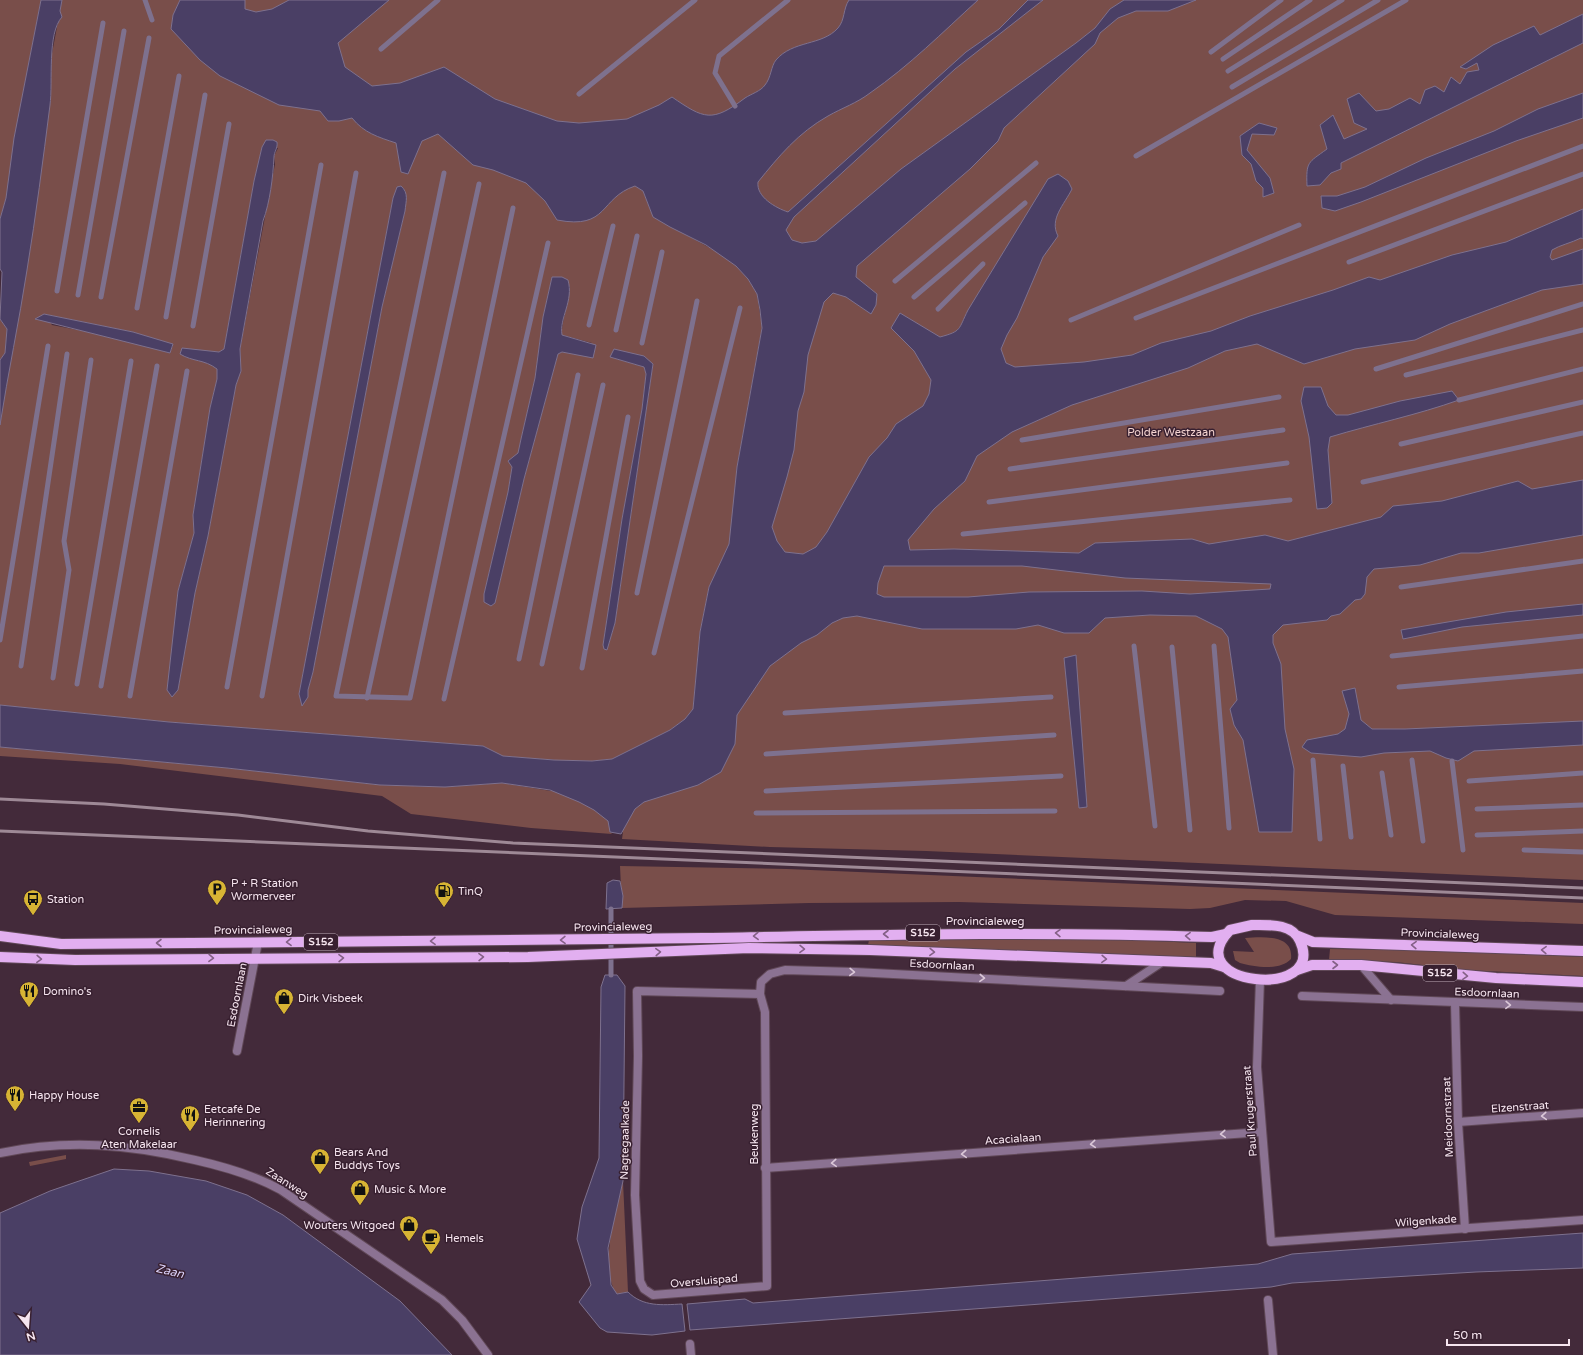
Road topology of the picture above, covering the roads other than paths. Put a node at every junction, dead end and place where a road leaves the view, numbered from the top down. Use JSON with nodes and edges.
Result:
{"nodes":[{"id":1,"x":1226,"y":934,"type":"junction"},
{"id":2,"x":0,"y":936,"type":"edge"},
{"id":3,"x":1298,"y":936,"type":"junction"},
{"id":4,"x":258,"y":942,"type":"junction"},
{"id":5,"x":1583,"y":952,"type":"edge"},
{"id":6,"x":0,"y":958,"type":"edge"},
{"id":7,"x":255,"y":959,"type":"junction"},
{"id":8,"x":1162,"y":962,"type":"junction"},
{"id":9,"x":1361,"y":965,"type":"junction"},
{"id":10,"x":1224,"y":967,"type":"junction"},
{"id":11,"x":1297,"y":970,"type":"junction"},
{"id":12,"x":1260,"y":979,"type":"junction"},
{"id":13,"x":761,"y":982,"type":"joint"},
{"id":14,"x":1583,"y":982,"type":"edge"},
{"id":15,"x":1126,"y":986,"type":"junction"},
{"id":16,"x":1220,"y":991,"type":"dead end"},
{"id":17,"x":760,"y":994,"type":"junction"},
{"id":18,"x":1302,"y":996,"type":"dead end"},
{"id":19,"x":1391,"y":1000,"type":"junction"},
{"id":20,"x":1455,"y":1003,"type":"junction"},
{"id":21,"x":1583,"y":1008,"type":"edge"},
{"id":22,"x":237,"y":1051,"type":"dead end"},
{"id":23,"x":1583,"y":1113,"type":"edge"},
{"id":24,"x":1458,"y":1122,"type":"junction"},
{"id":25,"x":1262,"y":1132,"type":"junction"},
{"id":26,"x":0,"y":1153,"type":"edge"},
{"id":27,"x":765,"y":1168,"type":"junction"},
{"id":28,"x":1583,"y":1220,"type":"edge"},
{"id":29,"x":1465,"y":1229,"type":"junction"},
{"id":30,"x":1271,"y":1242,"type":"joint"},
{"id":31,"x":767,"y":1286,"type":"joint"},
{"id":32,"x":644,"y":1289,"type":"joint"},
{"id":33,"x":1268,"y":1300,"type":"dead end"},
{"id":34,"x":690,"y":1344,"type":"dead end"},
{"id":35,"x":488,"y":1355,"type":"edge"},
{"id":36,"x":691,"y":1355,"type":"edge"},
{"id":37,"x":1273,"y":1355,"type":"edge"}],
"edges":[{"from":1,"to":3,"type":"main road","number":"S152"},
{"from":1,"to":4,"type":"main road","name":"Provincialeweg","number":"S152","one_way":true},
{"from":1,"to":10,"type":"main road"},
{"from":4,"to":2,"type":"main road","name":"Provincialeweg","number":"S152","one_way":true},
{"from":5,"to":3,"type":"main road","name":"Provincialeweg","number":"S152","one_way":true},
{"from":3,"to":11,"type":"main road"},
{"from":4,"to":7,"type":"street","name":"Esdoornlaan"},
{"from":6,"to":7,"type":"main road","number":"S152","one_way":true},
{"from":7,"to":8,"type":"main road","number":"S152","one_way":true},
{"from":7,"to":22,"type":"street","name":"Esdoornlaan"},
{"from":8,"to":10,"type":"main road","number":"S152"},
{"from":8,"to":15,"type":"street"},
{"from":11,"to":9,"type":"main road","number":"S152","one_way":true},
{"from":9,"to":14,"type":"main road","number":"S152","one_way":true},
{"from":9,"to":19,"type":"street"},
{"from":10,"to":12,"type":"main road","number":"S152"},
{"from":11,"to":12,"type":"main road","number":"S152"},
{"from":12,"to":25,"type":"street","name":"Paul Krugerstraat"},
{"from":13,"to":15,"type":"street","name":"Esdoornlaan","one_way":true},
{"from":13,"to":17,"type":"street","name":"Beukenweg"},
{"from":15,"to":16,"type":"street","name":"Esdoornlaan"},
{"from":17,"to":27,"type":"street","name":"Beukenweg"},
{"from":17,"to":32,"type":"street","name":"Nagtegaalkade"},
{"from":18,"to":19,"type":"street","name":"Esdoornlaan"},
{"from":19,"to":20,"type":"street","name":"Esdoornlaan"},
{"from":20,"to":21,"type":"street","name":"Esdoornlaan","one_way":true},
{"from":20,"to":24,"type":"street","name":"Meidoornstraat"},
{"from":23,"to":24,"type":"street","name":"Elzenstraat","one_way":true},
{"from":24,"to":29,"type":"street","name":"Meidoornstraat"},
{"from":25,"to":27,"type":"street","name":"Acacialaan","one_way":true},
{"from":25,"to":30,"type":"street","name":"Paul Krugerstraat"},
{"from":26,"to":35,"type":"street","name":"Zaanweg"},
{"from":27,"to":31,"type":"street","name":"Beukenweg"},
{"from":28,"to":29,"type":"street","name":"Wilgenkade"},
{"from":29,"to":30,"type":"street","name":"Wilgenkade"},
{"from":31,"to":32,"type":"street","name":"Oversluispad"},
{"from":33,"to":37,"type":"street"},
{"from":34,"to":36,"type":"street"}]}
